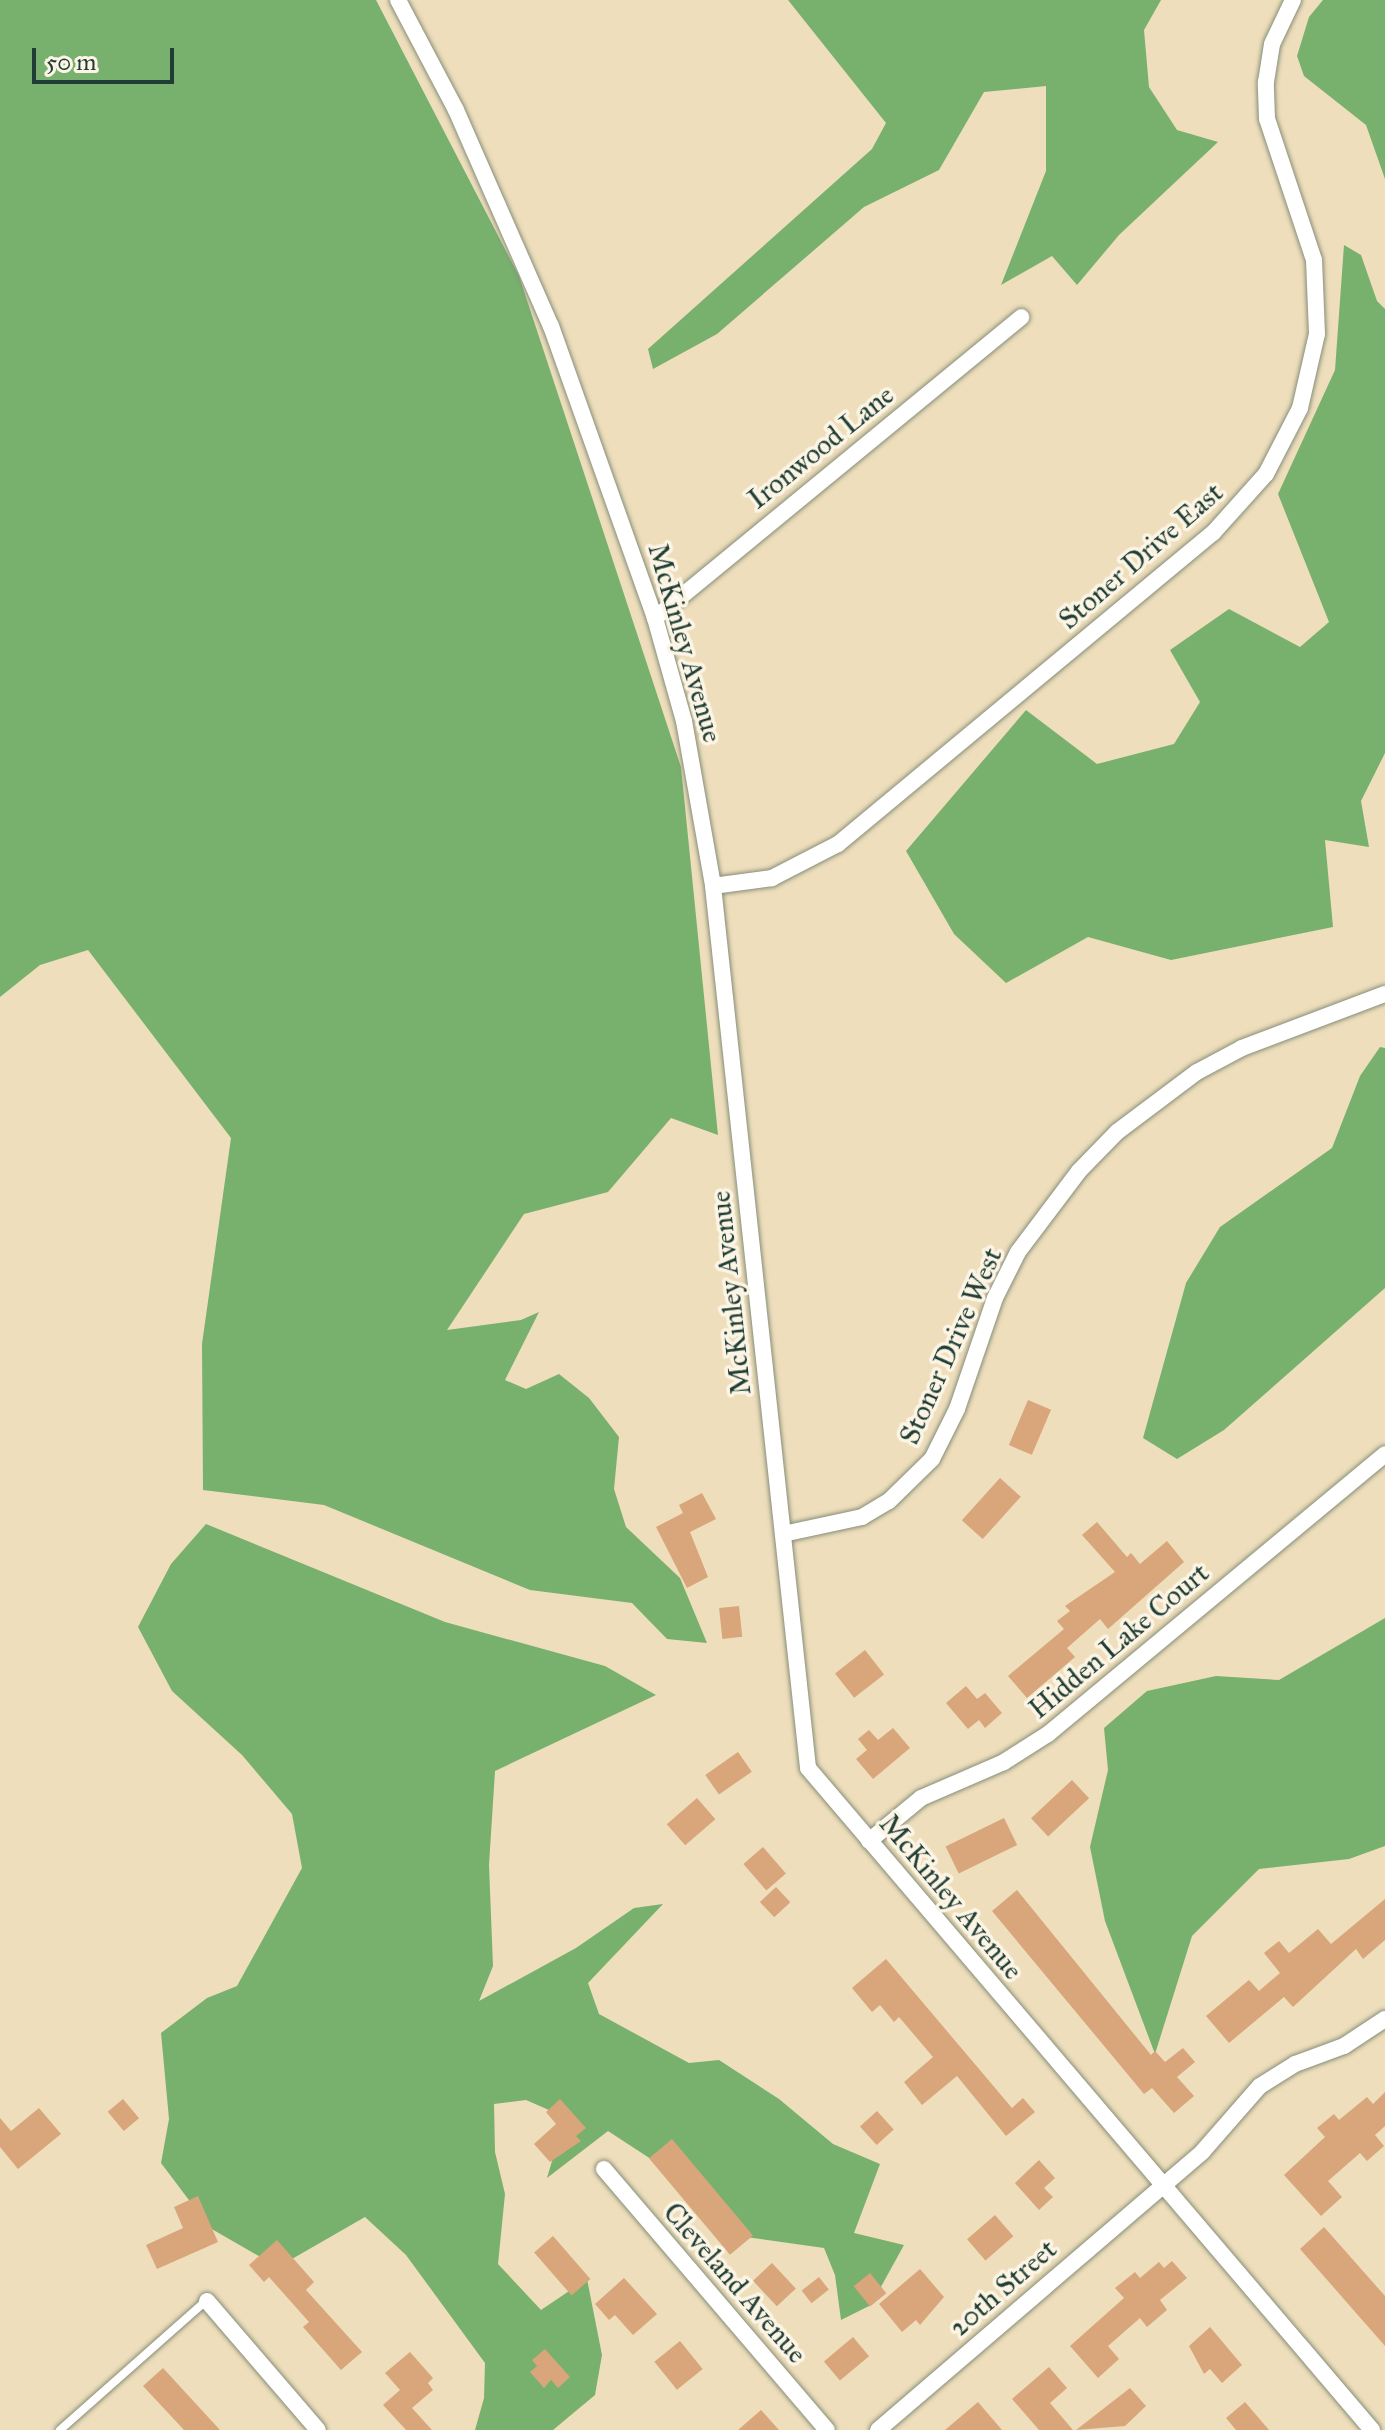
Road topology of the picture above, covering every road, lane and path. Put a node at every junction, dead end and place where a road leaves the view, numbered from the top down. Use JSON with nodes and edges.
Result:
{"nodes":[{"id":1,"x":398,"y":0,"type":"edge"},
{"id":2,"x":1293,"y":0,"type":"edge"},
{"id":3,"x":1021,"y":317,"type":"dead end"},
{"id":4,"x":655,"y":618,"type":"junction"},
{"id":5,"x":713,"y":886,"type":"junction"},
{"id":6,"x":1385,"y":994,"type":"edge"},
{"id":7,"x":1385,"y":1454,"type":"edge"},
{"id":8,"x":783,"y":1534,"type":"junction"},
{"id":9,"x":869,"y":1841,"type":"junction"},
{"id":10,"x":1385,"y":2019,"type":"edge"},
{"id":11,"x":604,"y":2169,"type":"dead end"},
{"id":12,"x":1163,"y":2185,"type":"junction"},
{"id":13,"x":207,"y":2301,"type":"joint"},
{"id":14,"x":898,"y":2424,"type":"edge"},
{"id":15,"x":60,"y":2430,"type":"edge"},
{"id":16,"x":318,"y":2430,"type":"edge"},
{"id":17,"x":827,"y":2430,"type":"edge"},
{"id":18,"x":878,"y":2430,"type":"edge"},
{"id":19,"x":1372,"y":2430,"type":"edge"}],
"edges":[{"from":1,"to":4,"type":"street","name":"McKinley Avenue"},
{"from":2,"to":5,"type":"street","name":"Stoner Drive East"},
{"from":3,"to":4,"type":"street","name":"Ironwood Lane"},
{"from":4,"to":5,"type":"street","name":"McKinley Avenue"},
{"from":5,"to":8,"type":"street","name":"McKinley Avenue"},
{"from":6,"to":8,"type":"street","name":"Stoner Drive West"},
{"from":7,"to":9,"type":"street","name":"Hidden Lake Court"},
{"from":8,"to":9,"type":"street","name":"McKinley Avenue"},
{"from":9,"to":12,"type":"street","name":"McKinley Avenue"},
{"from":10,"to":12,"type":"street","name":"20th Street"},
{"from":11,"to":17,"type":"street","name":"Cleveland Avenue"},
{"from":12,"to":14,"type":"street","name":"20th Street"},
{"from":12,"to":19,"type":"street","name":"McKinley Avenue"},
{"from":13,"to":15,"type":"lane"},
{"from":13,"to":16,"type":"street"},
{"from":14,"to":18,"type":"street","name":"20th Street"}]}
